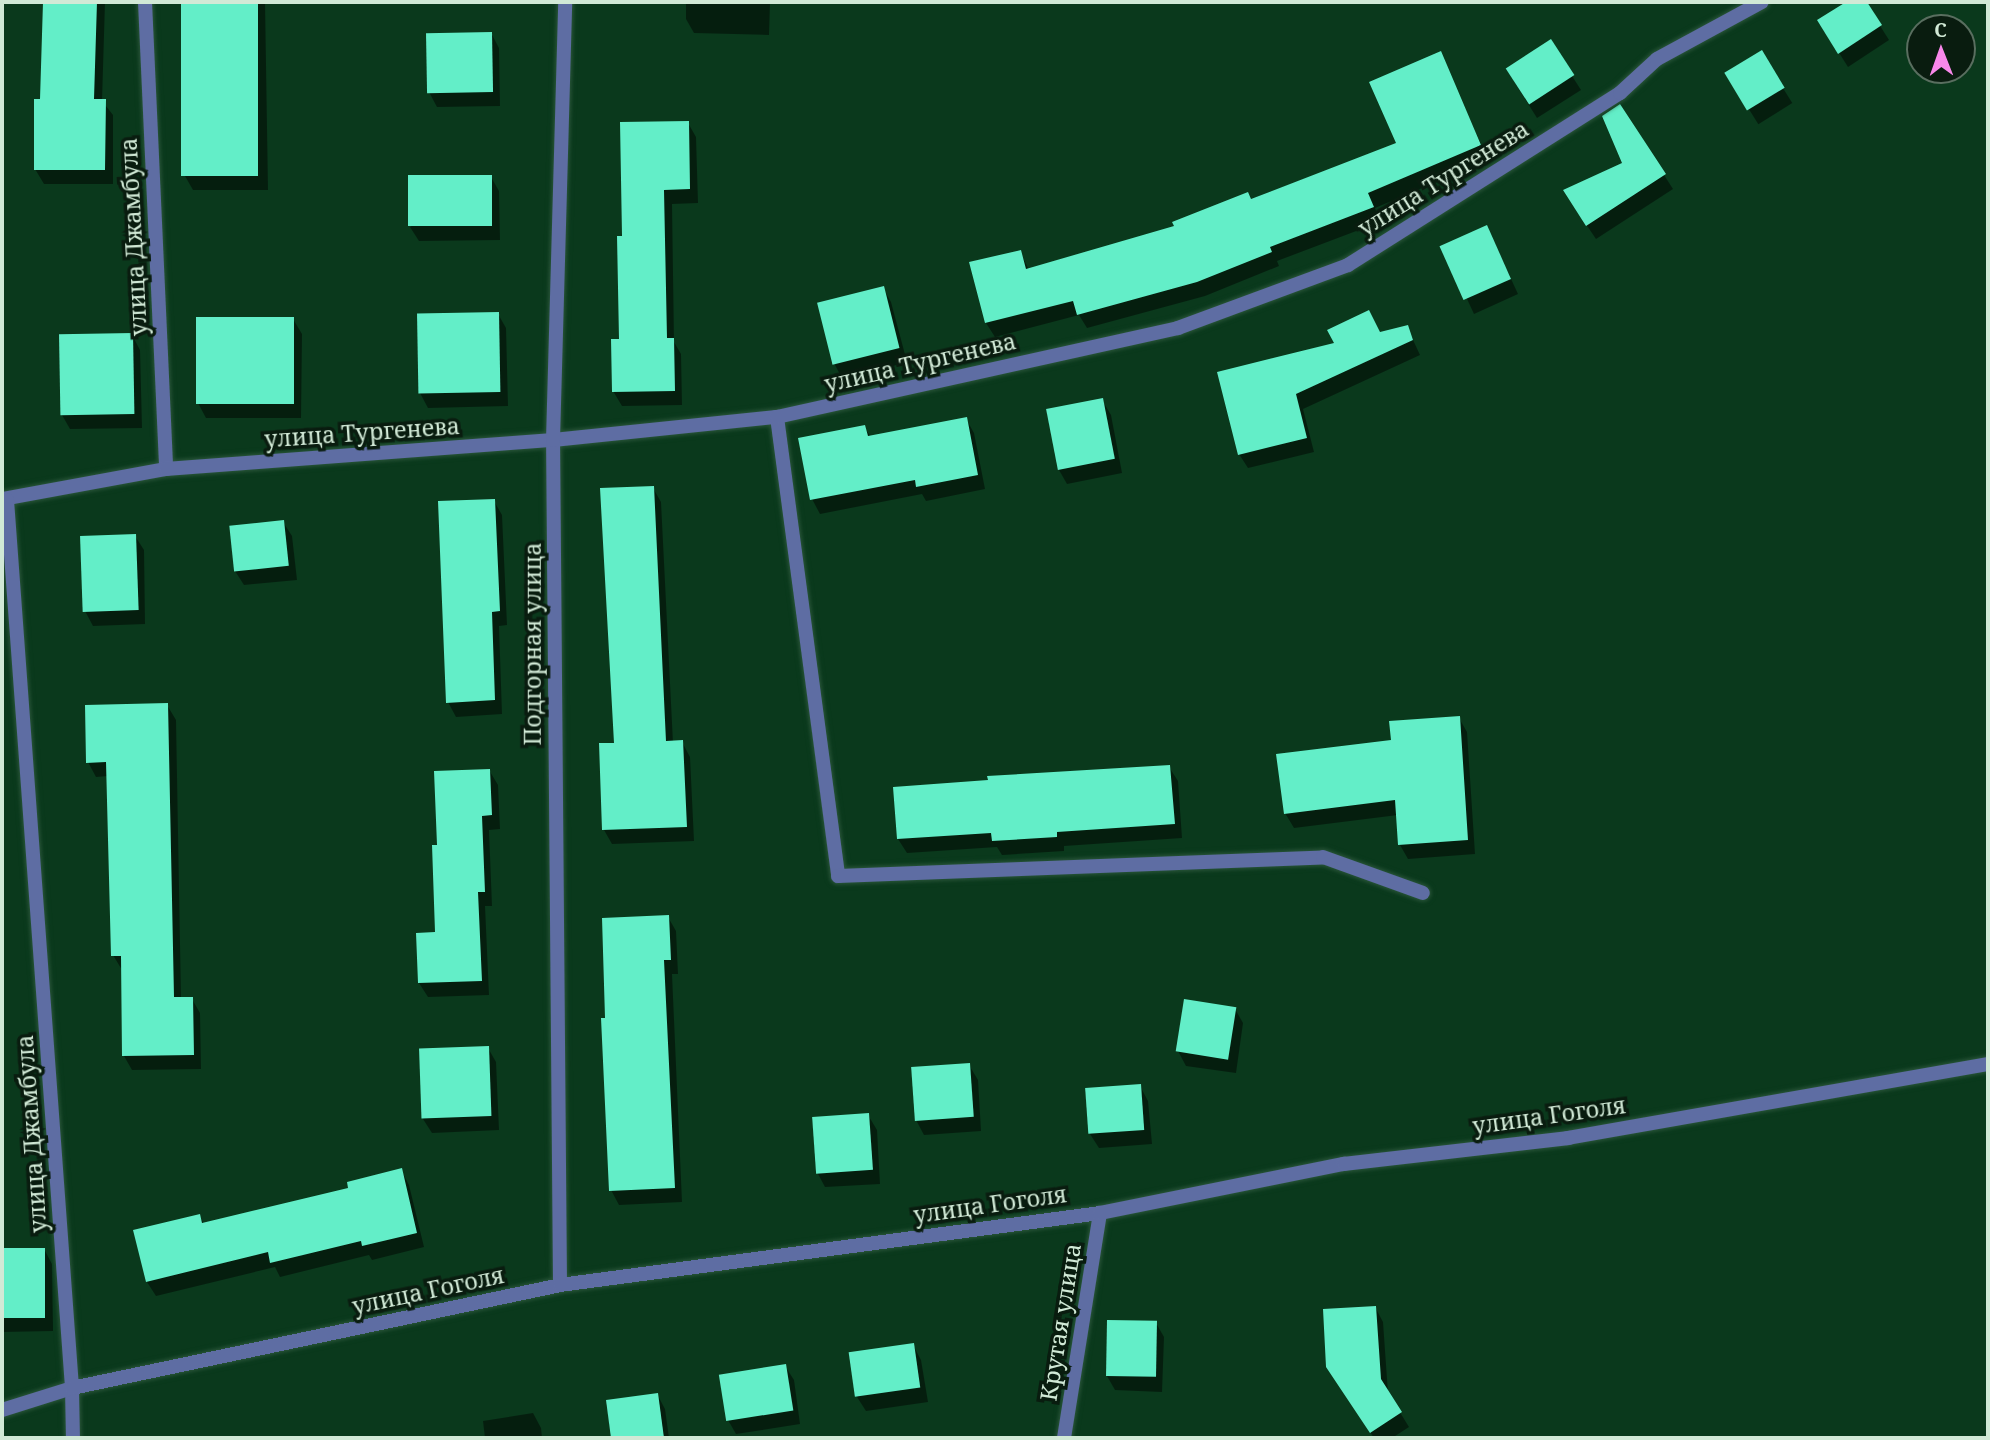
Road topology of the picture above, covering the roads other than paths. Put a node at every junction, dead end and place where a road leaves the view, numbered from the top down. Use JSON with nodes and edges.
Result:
{"nodes":[{"id":1,"x":145,"y":2,"type":"edge"},
{"id":2,"x":565,"y":2,"type":"edge"},
{"id":3,"x":1762,"y":2,"type":"edge"},
{"id":4,"x":777,"y":417,"type":"junction"},
{"id":5,"x":553,"y":440,"type":"junction"},
{"id":6,"x":166,"y":469,"type":"junction"},
{"id":7,"x":4,"y":499,"type":"edge"},
{"id":8,"x":1423,"y":893,"type":"dead end"},
{"id":9,"x":1988,"y":1064,"type":"edge"},
{"id":10,"x":1100,"y":1213,"type":"junction"},
{"id":11,"x":561,"y":1285,"type":"junction"},
{"id":12,"x":72,"y":1388,"type":"junction"},
{"id":13,"x":2,"y":1410,"type":"edge"},
{"id":14,"x":73,"y":1438,"type":"edge"},
{"id":15,"x":1064,"y":1438,"type":"edge"}],
"edges":[{"from":1,"to":6,"type":"street","name":"улица Джамбула"},
{"from":2,"to":5,"type":"street","name":"Подгорная улица"},
{"from":3,"to":4,"type":"street","name":"улица Тургенева"},
{"from":4,"to":5,"type":"street","name":"улица Тургенева"},
{"from":4,"to":8,"type":"street"},
{"from":5,"to":6,"type":"street","name":"улица Тургенева"},
{"from":5,"to":11,"type":"street","name":"Подгорная улица"},
{"from":6,"to":7,"type":"street","name":"улица Тургенева"},
{"from":7,"to":12,"type":"street","name":"улица Джамбула"},
{"from":9,"to":10,"type":"street","name":"улица Гоголя"},
{"from":10,"to":11,"type":"street","name":"улица Гоголя"},
{"from":10,"to":15,"type":"street","name":"Крутая улица"},
{"from":11,"to":12,"type":"street","name":"улица Гоголя"},
{"from":12,"to":13,"type":"street","name":"улица Гоголя"},
{"from":12,"to":14,"type":"street","name":"улица Джамбула"}]}
